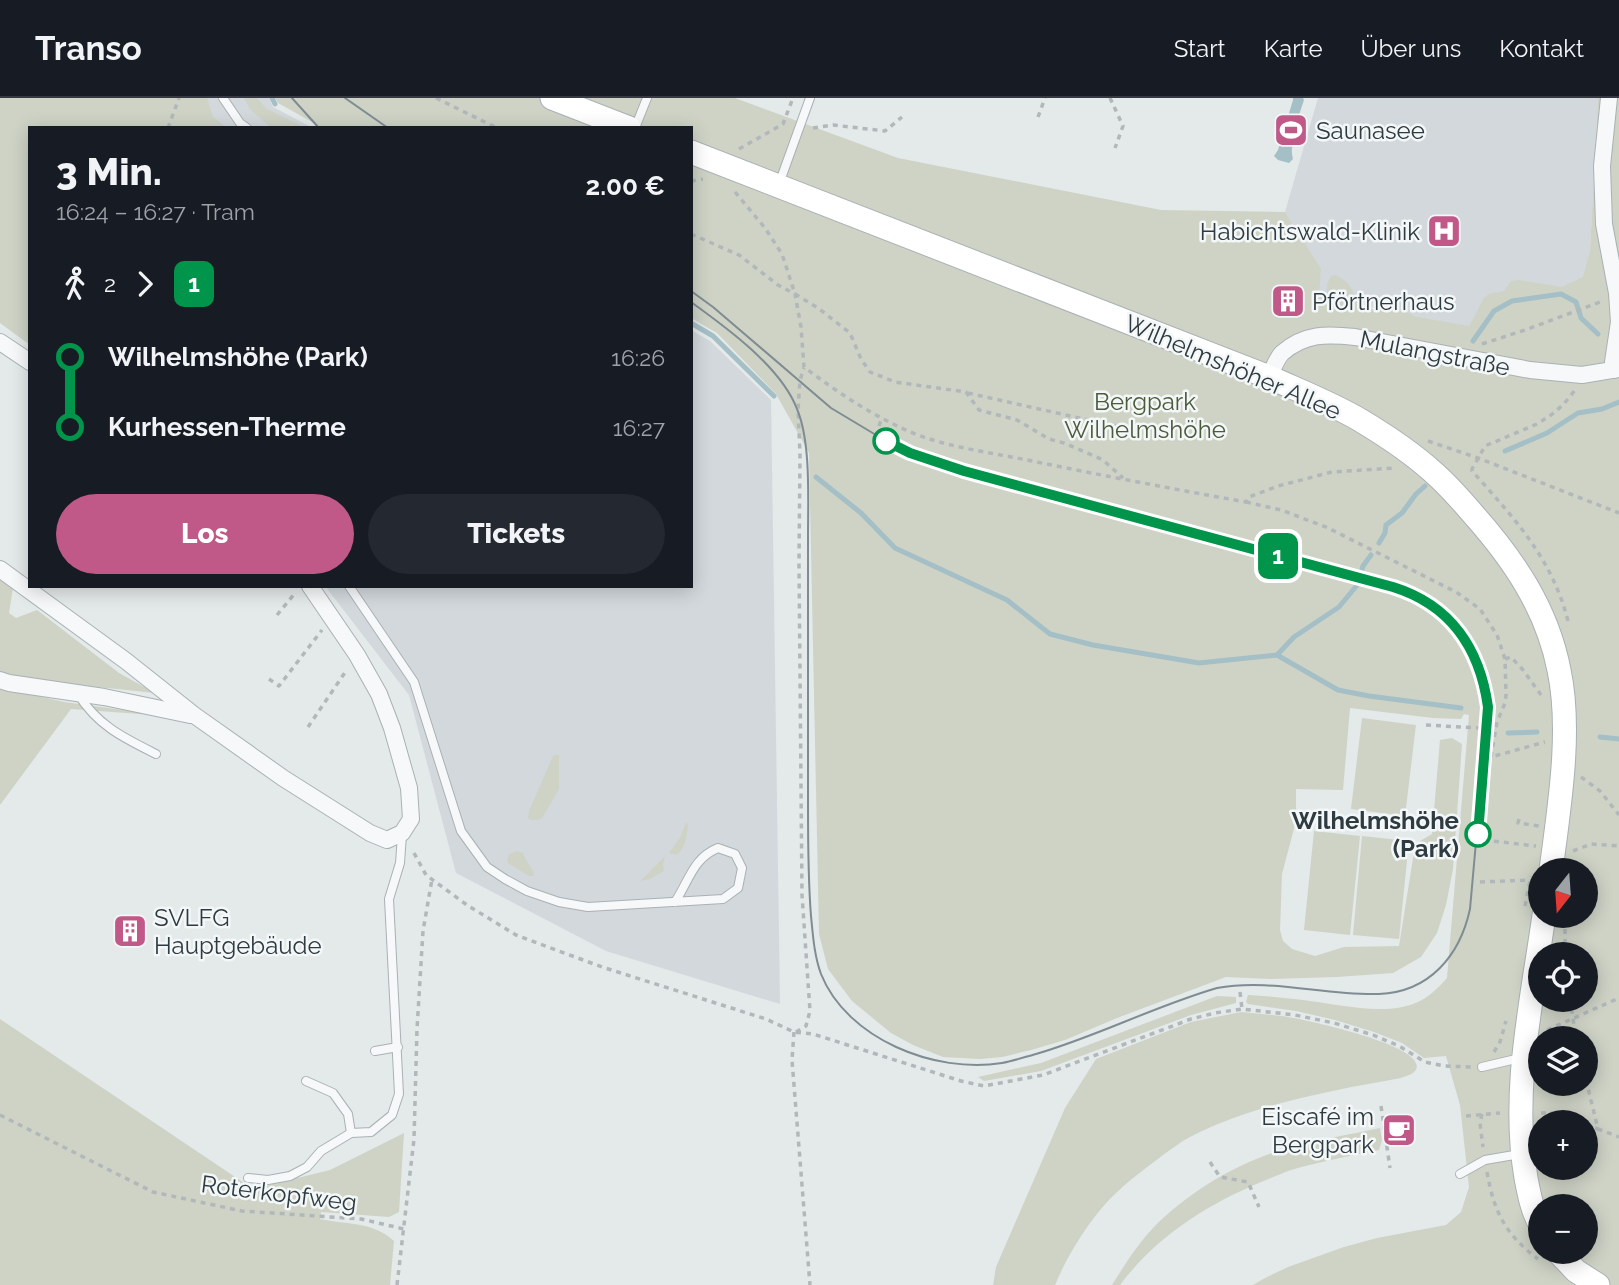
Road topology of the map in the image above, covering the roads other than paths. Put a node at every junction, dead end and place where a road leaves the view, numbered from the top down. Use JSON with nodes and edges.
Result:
{"nodes":[{"id":1,"x":223,"y":98,"type":"edge"},
{"id":2,"x":552,"y":98,"type":"edge"},
{"id":3,"x":647,"y":98,"type":"edge"},
{"id":4,"x":810,"y":98,"type":"edge"},
{"id":5,"x":1609,"y":98,"type":"edge"},
{"id":6,"x":244,"y":126,"type":"edge"},
{"id":7,"x":624,"y":126,"type":"edge"},
{"id":8,"x":636,"y":126,"type":"edge"},
{"id":9,"x":693,"y":153,"type":"edge"},
{"id":10,"x":778,"y":187,"type":"junction"},
{"id":11,"x":0,"y":342,"type":"edge"},
{"id":12,"x":28,"y":361,"type":"edge"},
{"id":13,"x":1616,"y":369,"type":"edge"},
{"id":14,"x":1269,"y":377,"type":"junction"},
{"id":15,"x":0,"y":569,"type":"edge"},
{"id":16,"x":311,"y":588,"type":"edge"},
{"id":17,"x":350,"y":588,"type":"edge"},
{"id":18,"x":0,"y":680,"type":"edge"},
{"id":19,"x":78,"y":694,"type":"junction"},
{"id":20,"x":194,"y":715,"type":"junction"},
{"id":21,"x":156,"y":754,"type":"dead end"},
{"id":22,"x":402,"y":833,"type":"junction"},
{"id":23,"x":1553,"y":858,"type":"edge"},
{"id":24,"x":675,"y":902,"type":"junction"},
{"id":25,"x":1534,"y":928,"type":"edge"},
{"id":26,"x":1525,"y":1046,"type":"junction"},
{"id":27,"x":398,"y":1047,"type":"junction"},
{"id":28,"x":374,"y":1051,"type":"dead end"},
{"id":29,"x":1482,"y":1067,"type":"road end"},
{"id":30,"x":306,"y":1081,"type":"dead end"},
{"id":31,"x":351,"y":1133,"type":"junction"},
{"id":32,"x":1523,"y":1153,"type":"junction"},
{"id":33,"x":1460,"y":1174,"type":"dead end"},
{"id":34,"x":248,"y":1178,"type":"dead end"},
{"id":35,"x":1530,"y":1194,"type":"edge"},
{"id":36,"x":1564,"y":1264,"type":"edge"},
{"id":37,"x":1598,"y":1285,"type":"edge"}],
"edges":[{"from":1,"to":6,"type":"lane"},
{"from":2,"to":7,"type":"main road"},
{"from":3,"to":8,"type":"lane"},
{"from":4,"to":10,"type":"lane"},
{"from":5,"to":13,"type":"street"},
{"from":9,"to":10,"type":"main road","name":"Wilhelmshöher Allee"},
{"from":10,"to":14,"type":"main road","name":"Wilhelmshöher Allee"},
{"from":11,"to":12,"type":"street"},
{"from":13,"to":14,"type":"street","name":"Mulangstraße"},
{"from":14,"to":23,"type":"main road","name":"Wilhelmshöher Allee"},
{"from":15,"to":20,"type":"street"},
{"from":16,"to":22,"type":"street"},
{"from":17,"to":24,"type":"lane"},
{"from":18,"to":19,"type":"street"},
{"from":19,"to":20,"type":"street"},
{"from":19,"to":21,"type":"lane"},
{"from":20,"to":22,"type":"street"},
{"from":22,"to":27,"type":"lane"},
{"from":24,"to":24,"type":"lane"},
{"from":25,"to":26,"type":"main road"},
{"from":26,"to":29,"type":"lane"},
{"from":26,"to":32,"type":"main road"},
{"from":27,"to":28,"type":"lane"},
{"from":27,"to":31,"type":"lane"},
{"from":30,"to":31,"type":"lane"},
{"from":31,"to":34,"type":"lane"},
{"from":32,"to":33,"type":"lane"},
{"from":32,"to":35,"type":"main road"},
{"from":36,"to":37,"type":"main road"}]}
